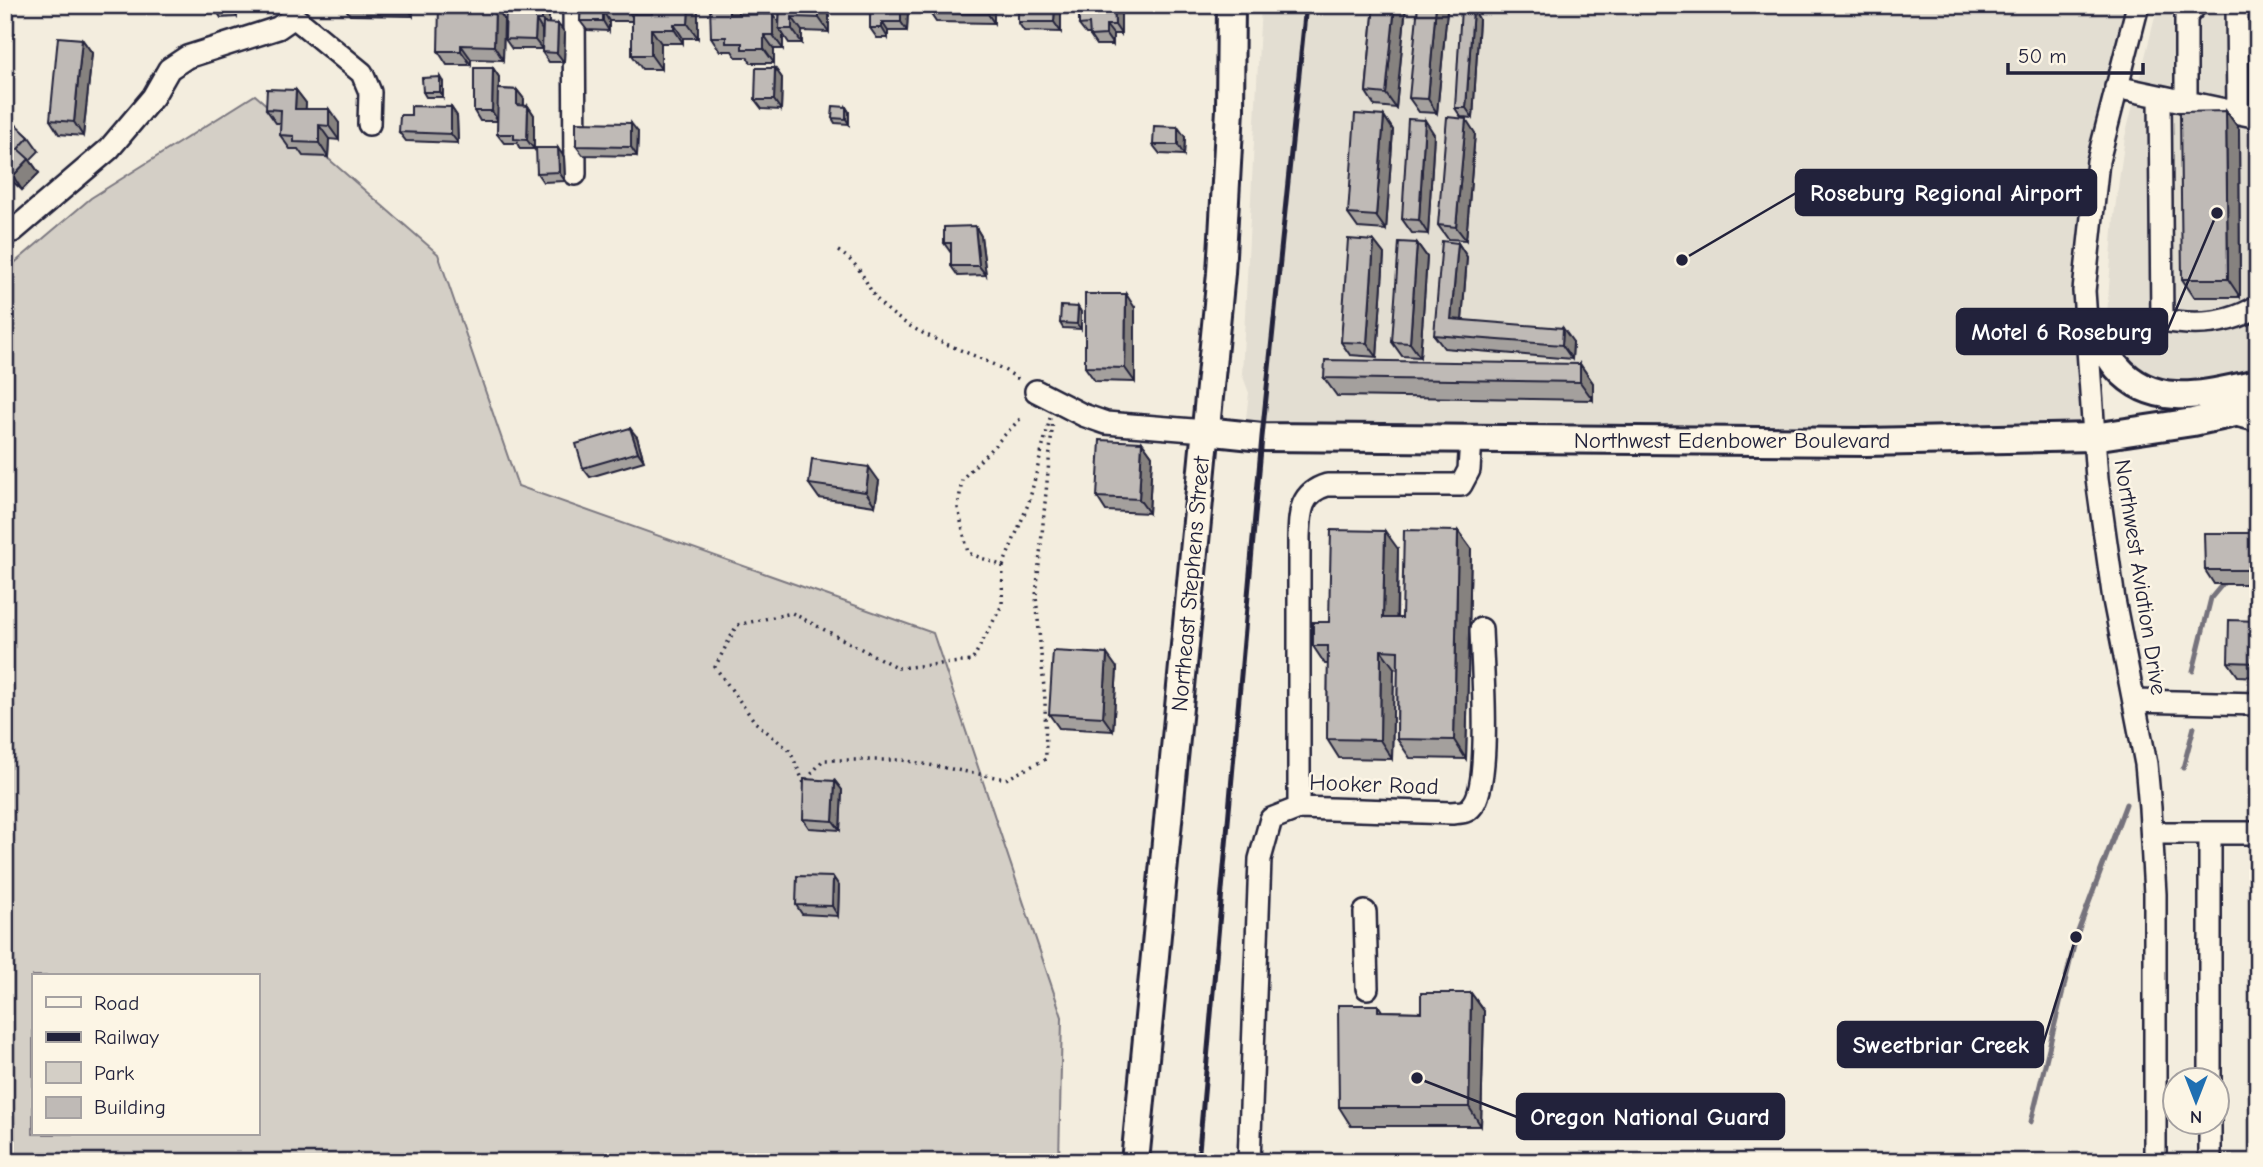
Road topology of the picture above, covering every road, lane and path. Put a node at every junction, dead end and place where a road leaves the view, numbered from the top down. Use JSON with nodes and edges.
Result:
{"nodes":[{"id":1,"x":574,"y":5,"type":"edge"},
{"id":2,"x":1231,"y":5,"type":"edge"},
{"id":3,"x":2138,"y":5,"type":"edge"},
{"id":4,"x":2196,"y":5,"type":"edge"},
{"id":5,"x":2237,"y":5,"type":"edge"},
{"id":6,"x":295,"y":11,"type":"edge"},
{"id":7,"x":2116,"y":87,"type":"junction"},
{"id":8,"x":2160,"y":98,"type":"junction"},
{"id":9,"x":2186,"y":103,"type":"junction"},
{"id":10,"x":2248,"y":115,"type":"edge"},
{"id":11,"x":369,"y":124,"type":"dead end"},
{"id":12,"x":575,"y":174,"type":"dead end"},
{"id":13,"x":13,"y":231,"type":"dead end"},
{"id":14,"x":838,"y":251,"type":"dead end"},
{"id":15,"x":2258,"y":306,"type":"edge"},
{"id":16,"x":2085,"y":317,"type":"junction"},
{"id":17,"x":2258,"y":383,"type":"edge"},
{"id":18,"x":1045,"y":396,"type":"junction"},
{"id":19,"x":2252,"y":412,"type":"edge"},
{"id":20,"x":1020,"y":419,"type":"dead end"},
{"id":21,"x":1205,"y":431,"type":"junction"},
{"id":22,"x":2093,"y":437,"type":"junction"},
{"id":23,"x":1471,"y":439,"type":"junction"},
{"id":24,"x":1003,"y":566,"type":"junction"},
{"id":25,"x":1482,"y":629,"type":"dead end"},
{"id":26,"x":2134,"y":701,"type":"junction"},
{"id":27,"x":2258,"y":704,"type":"edge"},
{"id":28,"x":1299,"y":808,"type":"junction"},
{"id":29,"x":2152,"y":833,"type":"junction"},
{"id":30,"x":2210,"y":833,"type":"junction"},
{"id":31,"x":2258,"y":833,"type":"edge"},
{"id":32,"x":1365,"y":912,"type":"dead end"},
{"id":33,"x":1367,"y":988,"type":"dead end"},
{"id":34,"x":2210,"y":1066,"type":"edge"},
{"id":35,"x":2210,"y":1136,"type":"edge"},
{"id":36,"x":1135,"y":1162,"type":"edge"},
{"id":37,"x":1249,"y":1162,"type":"edge"},
{"id":38,"x":2155,"y":1162,"type":"edge"},
{"id":39,"x":2210,"y":1162,"type":"edge"}],
"edges":[{"from":1,"to":12,"type":"street"},
{"from":2,"to":21,"type":"main road","name":"Northeast Stephens Street"},
{"from":3,"to":7,"type":"street","name":"Northwest Aviation Drive"},
{"from":4,"to":9,"type":"street"},
{"from":5,"to":10,"type":"street"},
{"from":6,"to":11,"type":"street"},
{"from":6,"to":13,"type":"street"},
{"from":7,"to":8,"type":"street"},
{"from":7,"to":16,"type":"street","name":"Northwest Aviation Drive"},
{"from":8,"to":9,"type":"street"},
{"from":8,"to":15,"type":"street"},
{"from":9,"to":10,"type":"street"},
{"from":14,"to":18,"type":"path"},
{"from":16,"to":17,"type":"main road"},
{"from":16,"to":22,"type":"street","name":"Northwest Aviation Drive"},
{"from":18,"to":21,"type":"street"},
{"from":18,"to":24,"type":"path"},
{"from":18,"to":24,"type":"path"},
{"from":19,"to":22,"type":"main road","name":"Northwest Edenbower Boulevard"},
{"from":20,"to":24,"type":"path"},
{"from":21,"to":23,"type":"main road","name":"Northwest Edenbower Boulevard"},
{"from":21,"to":36,"type":"main road","name":"Northeast Stephens Street"},
{"from":22,"to":23,"type":"main road","name":"Northwest Edenbower Boulevard"},
{"from":22,"to":26,"type":"street","name":"Northwest Aviation Drive"},
{"from":23,"to":28,"type":"street"},
{"from":25,"to":28,"type":"street","name":"Hooker Road"},
{"from":26,"to":27,"type":"street"},
{"from":26,"to":29,"type":"street","name":"Northwest Aviation Drive"},
{"from":28,"to":37,"type":"street","name":"Hooker Road"},
{"from":29,"to":30,"type":"street"},
{"from":29,"to":38,"type":"street","name":"Northwest Aviation Drive"},
{"from":30,"to":31,"type":"street"},
{"from":30,"to":34,"type":"street"},
{"from":32,"to":33,"type":"street"},
{"from":35,"to":39,"type":"street"}]}
